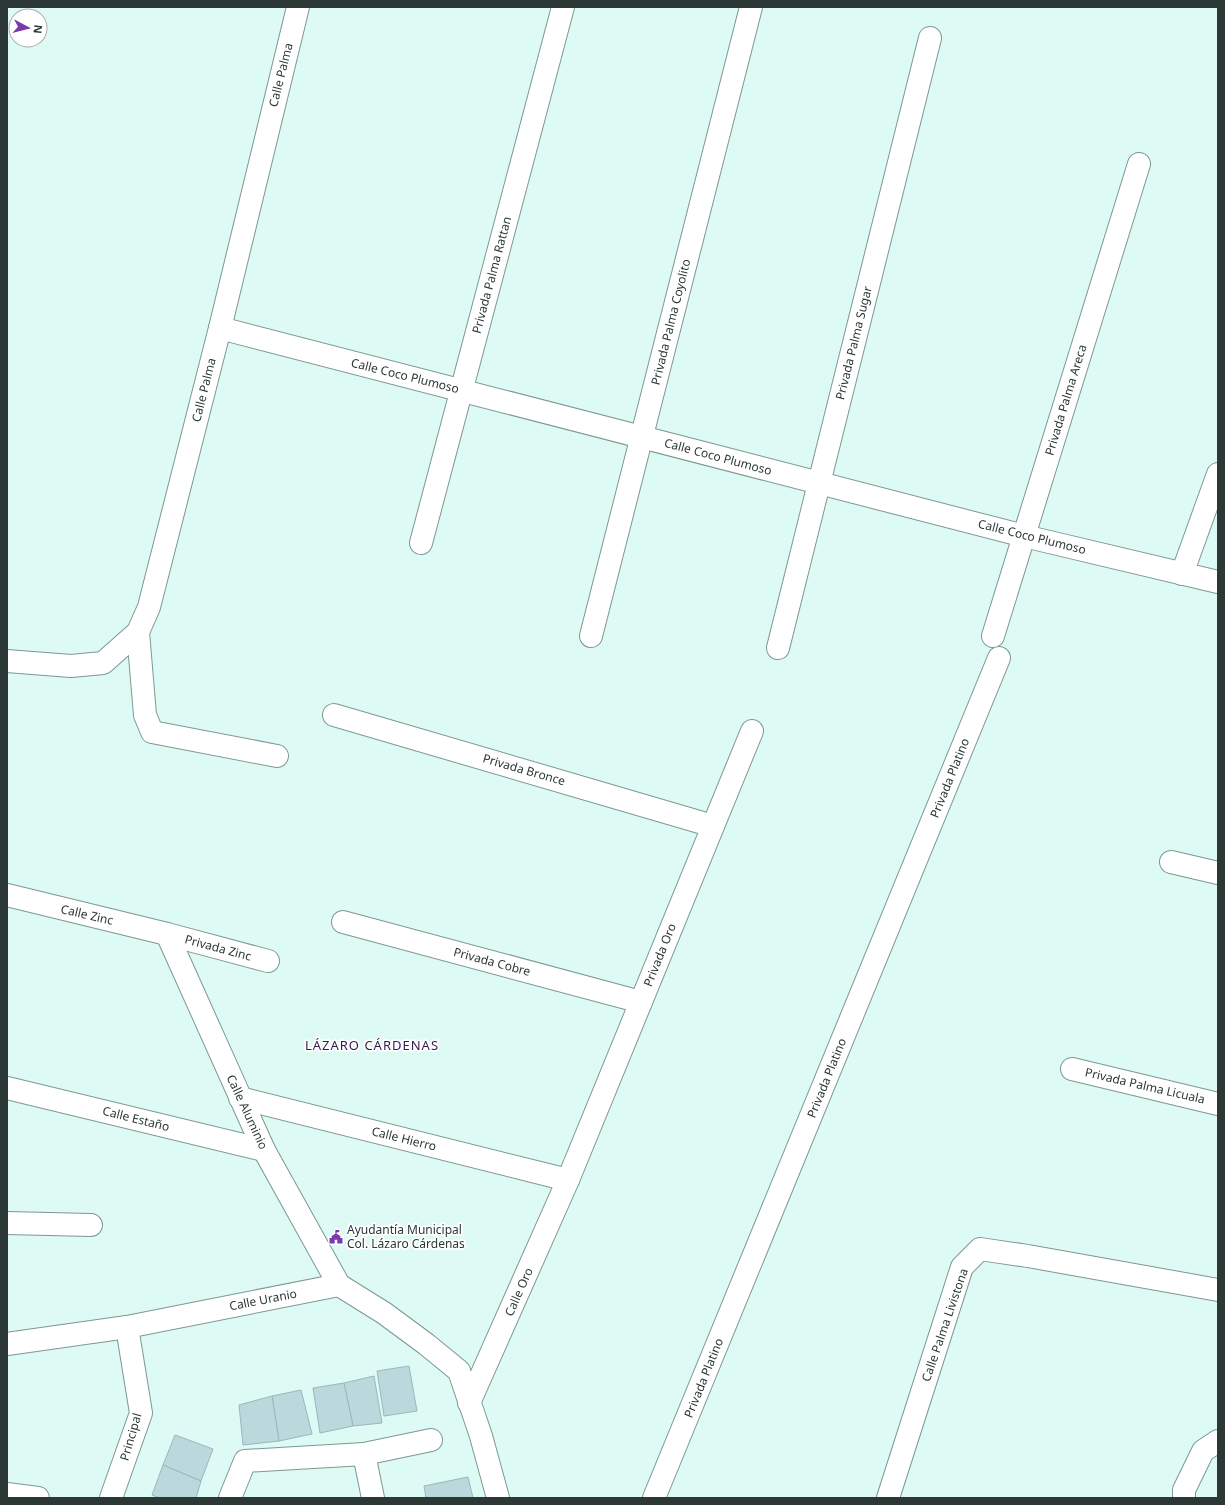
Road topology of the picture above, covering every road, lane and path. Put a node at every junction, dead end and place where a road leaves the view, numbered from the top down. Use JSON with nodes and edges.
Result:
{"nodes":[{"id":1,"x":298,"y":7,"type":"edge"},
{"id":2,"x":563,"y":7,"type":"edge"},
{"id":3,"x":751,"y":7,"type":"edge"},
{"id":4,"x":930,"y":38,"type":"dead end"},
{"id":5,"x":1139,"y":164,"type":"dead end"},
{"id":6,"x":220,"y":328,"type":"junction"},
{"id":7,"x":461,"y":391,"type":"junction"},
{"id":8,"x":642,"y":437,"type":"junction"},
{"id":9,"x":1218,"y":474,"type":"edge"},
{"id":10,"x":820,"y":483,"type":"junction"},
{"id":11,"x":1024,"y":536,"type":"junction"},
{"id":12,"x":421,"y":543,"type":"dead end"},
{"id":13,"x":1182,"y":574,"type":"junction"},
{"id":14,"x":1218,"y":582,"type":"edge"},
{"id":15,"x":138,"y":632,"type":"junction"},
{"id":16,"x":591,"y":636,"type":"dead end"},
{"id":17,"x":993,"y":636,"type":"dead end"},
{"id":18,"x":778,"y":648,"type":"dead end"},
{"id":19,"x":999,"y":658,"type":"dead end"},
{"id":20,"x":7,"y":660,"type":"edge"},
{"id":21,"x":334,"y":715,"type":"dead end"},
{"id":22,"x":752,"y":731,"type":"dead end"},
{"id":23,"x":277,"y":756,"type":"dead end"},
{"id":24,"x":713,"y":826,"type":"junction"},
{"id":25,"x":1171,"y":862,"type":"dead end"},
{"id":26,"x":1218,"y":873,"type":"edge"},
{"id":27,"x":7,"y":896,"type":"edge"},
{"id":28,"x":343,"y":922,"type":"dead end"},
{"id":29,"x":167,"y":934,"type":"junction"},
{"id":30,"x":268,"y":961,"type":"dead end"},
{"id":31,"x":640,"y":1002,"type":"junction"},
{"id":32,"x":1072,"y":1069,"type":"dead end"},
{"id":33,"x":7,"y":1088,"type":"edge"},
{"id":34,"x":240,"y":1098,"type":"junction"},
{"id":35,"x":1218,"y":1104,"type":"edge"},
{"id":36,"x":264,"y":1150,"type":"junction"},
{"id":37,"x":568,"y":1180,"type":"junction"},
{"id":38,"x":7,"y":1223,"type":"edge"},
{"id":39,"x":91,"y":1225,"type":"dead end"},
{"id":40,"x":339,"y":1285,"type":"junction"},
{"id":41,"x":1218,"y":1290,"type":"edge"},
{"id":42,"x":127,"y":1327,"type":"junction"},
{"id":43,"x":7,"y":1344,"type":"edge"},
{"id":44,"x":469,"y":1404,"type":"junction"},
{"id":45,"x":431,"y":1440,"type":"dead end"},
{"id":46,"x":1218,"y":1441,"type":"edge"},
{"id":47,"x":364,"y":1454,"type":"junction"},
{"id":48,"x":7,"y":1494,"type":"edge"},
{"id":49,"x":38,"y":1498,"type":"edge"},
{"id":50,"x":111,"y":1498,"type":"edge"},
{"id":51,"x":230,"y":1498,"type":"edge"},
{"id":52,"x":373,"y":1498,"type":"edge"},
{"id":53,"x":498,"y":1498,"type":"edge"},
{"id":54,"x":654,"y":1498,"type":"edge"},
{"id":55,"x":888,"y":1498,"type":"edge"},
{"id":56,"x":1184,"y":1498,"type":"edge"}],
"edges":[{"from":1,"to":6,"type":"street","name":"Calle Palma"},
{"from":2,"to":7,"type":"street","name":"Privada Palma Rattan"},
{"from":3,"to":8,"type":"street","name":"Privada Palma Coyolito"},
{"from":4,"to":10,"type":"street","name":"Privada Palma Sugar"},
{"from":5,"to":11,"type":"street","name":"Privada Palma Areca"},
{"from":6,"to":7,"type":"street","name":"Calle Coco Plumoso"},
{"from":6,"to":15,"type":"street","name":"Calle Palma"},
{"from":7,"to":8,"type":"street","name":"Calle Coco Plumoso"},
{"from":7,"to":12,"type":"street","name":"Privada Palma Rattan"},
{"from":8,"to":10,"type":"street","name":"Calle Coco Plumoso"},
{"from":8,"to":16,"type":"street","name":"Privada Palma Coyolito"},
{"from":9,"to":13,"type":"street"},
{"from":10,"to":11,"type":"street","name":"Calle Coco Plumoso"},
{"from":10,"to":18,"type":"street","name":"Privada Palma Sugar"},
{"from":11,"to":13,"type":"street","name":"Calle Coco Plumoso"},
{"from":11,"to":17,"type":"street","name":"Privada Palma Areca"},
{"from":13,"to":14,"type":"street","name":"Calle Coco Plumoso"},
{"from":15,"to":20,"type":"street","name":"Calle Palma"},
{"from":15,"to":23,"type":"street"},
{"from":19,"to":54,"type":"street","name":"Privada Platino"},
{"from":21,"to":24,"type":"street","name":"Privada Bronce"},
{"from":22,"to":24,"type":"street","name":"Privada Oro"},
{"from":24,"to":31,"type":"street","name":"Privada Oro"},
{"from":25,"to":26,"type":"street"},
{"from":27,"to":29,"type":"street","name":"Calle Zinc"},
{"from":28,"to":31,"type":"street","name":"Privada Cobre"},
{"from":29,"to":30,"type":"street","name":"Privada Zinc"},
{"from":29,"to":34,"type":"street","name":"Calle Aluminio"},
{"from":31,"to":37,"type":"street","name":"Privada Oro"},
{"from":32,"to":35,"type":"street","name":"Privada Palma Licuala"},
{"from":33,"to":36,"type":"street","name":"Calle Estaño"},
{"from":34,"to":36,"type":"street","name":"Calle Aluminio"},
{"from":34,"to":37,"type":"street","name":"Calle Hierro"},
{"from":36,"to":40,"type":"street","name":"Calle Aluminio"},
{"from":37,"to":44,"type":"street","name":"Calle Oro"},
{"from":38,"to":39,"type":"street"},
{"from":40,"to":42,"type":"street","name":"Calle Uranio"},
{"from":40,"to":44,"type":"street"},
{"from":41,"to":55,"type":"street","name":"Calle Palma Livistona"},
{"from":42,"to":43,"type":"street","name":"Calle Uranio"},
{"from":42,"to":50,"type":"street","name":"Principal"},
{"from":44,"to":53,"type":"street"},
{"from":45,"to":47,"type":"street"},
{"from":46,"to":56,"type":"street"},
{"from":47,"to":51,"type":"street"},
{"from":47,"to":52,"type":"street"},
{"from":48,"to":49,"type":"street"}]}
